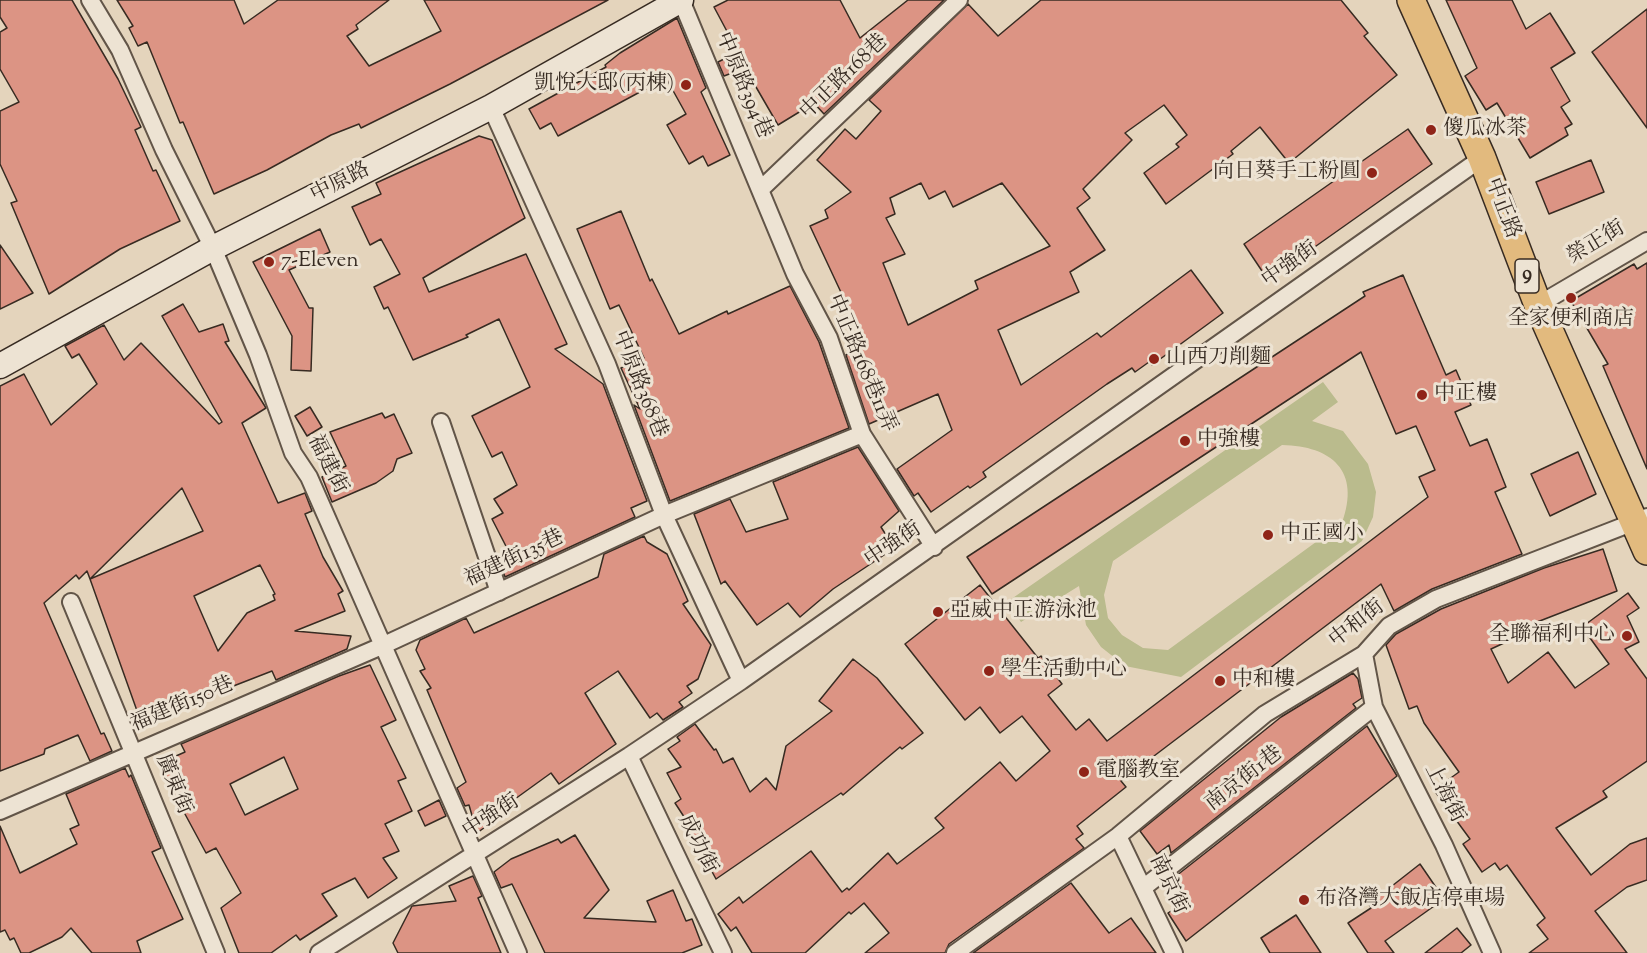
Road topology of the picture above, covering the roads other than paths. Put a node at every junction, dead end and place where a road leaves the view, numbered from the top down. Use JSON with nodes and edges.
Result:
{"nodes":[{"id":1,"x":90,"y":0,"type":"edge"},
{"id":2,"x":681,"y":0,"type":"edge"},
{"id":3,"x":959,"y":0,"type":"edge"},
{"id":4,"x":1411,"y":0,"type":"edge"},
{"id":5,"x":491,"y":107,"type":"junction"},
{"id":6,"x":1482,"y":158,"type":"junction"},
{"id":7,"x":761,"y":189,"type":"junction"},
{"id":8,"x":1647,"y":241,"type":"edge"},
{"id":9,"x":213,"y":248,"type":"junction"},
{"id":10,"x":1538,"y":305,"type":"junction"},
{"id":11,"x":0,"y":366,"type":"edge"},
{"id":12,"x":441,"y":422,"type":"dead end"},
{"id":13,"x":862,"y":434,"type":"junction"},
{"id":14,"x":664,"y":515,"type":"junction"},
{"id":15,"x":1640,"y":520,"type":"edge"},
{"id":16,"x":934,"y":547,"type":"junction"},
{"id":17,"x":1647,"y":551,"type":"edge"},
{"id":18,"x":500,"y":592,"type":"junction"},
{"id":19,"x":71,"y":602,"type":"dead end"},
{"id":20,"x":384,"y":645,"type":"junction"},
{"id":21,"x":1364,"y":654,"type":"junction"},
{"id":22,"x":741,"y":681,"type":"junction"},
{"id":23,"x":1374,"y":707,"type":"junction"},
{"id":24,"x":134,"y":752,"type":"junction"},
{"id":25,"x":629,"y":756,"type":"junction"},
{"id":26,"x":0,"y":811,"type":"edge"},
{"id":27,"x":1118,"y":836,"type":"junction"},
{"id":28,"x":476,"y":855,"type":"junction"},
{"id":29,"x":1143,"y":888,"type":"junction"},
{"id":30,"x":216,"y":953,"type":"edge"},
{"id":31,"x":319,"y":953,"type":"edge"},
{"id":32,"x":518,"y":953,"type":"edge"},
{"id":33,"x":723,"y":953,"type":"edge"},
{"id":34,"x":955,"y":953,"type":"edge"},
{"id":35,"x":1174,"y":953,"type":"edge"},
{"id":36,"x":1492,"y":953,"type":"edge"}],
"edges":[{"from":1,"to":9,"type":"street","name":"福建街"},
{"from":2,"to":5,"type":"street","name":"中原路"},
{"from":2,"to":7,"type":"street","name":"中原路394巷"},
{"from":3,"to":7,"type":"street","name":"中正路168巷"},
{"from":4,"to":6,"type":"main road","name":"中正路","number":"9"},
{"from":5,"to":9,"type":"street","name":"中原路"},
{"from":5,"to":14,"type":"street","name":"中原路368巷"},
{"from":6,"to":10,"type":"main road","name":"中正路","number":"9"},
{"from":6,"to":16,"type":"street","name":"中強街"},
{"from":7,"to":13,"type":"street","name":"中正路168巷11弄"},
{"from":8,"to":10,"type":"street","name":"榮正街"},
{"from":9,"to":11,"type":"street","name":"中原路"},
{"from":9,"to":20,"type":"street","name":"福建街"},
{"from":10,"to":15,"type":"main road","name":"中正路","number":"9"},
{"from":12,"to":18,"type":"street"},
{"from":13,"to":14,"type":"street","name":"福建街135巷"},
{"from":13,"to":16,"type":"street","name":"中正路168巷11弄"},
{"from":14,"to":18,"type":"street","name":"福建街135巷"},
{"from":14,"to":22,"type":"street","name":"中原路368巷"},
{"from":15,"to":17,"type":"main road","name":"中正路","number":"9"},
{"from":15,"to":21,"type":"street","name":"中和街"},
{"from":16,"to":22,"type":"street","name":"中強街"},
{"from":18,"to":20,"type":"street","name":"福建街135巷"},
{"from":19,"to":24,"type":"street","name":"廣東街"},
{"from":20,"to":24,"type":"street","name":"福建街150巷"},
{"from":20,"to":28,"type":"street","name":"福建街"},
{"from":21,"to":23,"type":"street","name":"上海街"},
{"from":21,"to":27,"type":"street","name":"中和街"},
{"from":22,"to":25,"type":"street","name":"中強街"},
{"from":23,"to":29,"type":"street","name":"南京街1巷"},
{"from":23,"to":36,"type":"street","name":"上海街"},
{"from":24,"to":26,"type":"street","name":"福建街150巷"},
{"from":24,"to":30,"type":"street","name":"廣東街"},
{"from":25,"to":28,"type":"street","name":"中強街"},
{"from":25,"to":33,"type":"street","name":"成功街"},
{"from":27,"to":29,"type":"street","name":"南京街"},
{"from":27,"to":34,"type":"street","name":"中和街"},
{"from":28,"to":31,"type":"street","name":"中強街"},
{"from":28,"to":32,"type":"street","name":"福建街"},
{"from":29,"to":35,"type":"street","name":"南京街"}]}
